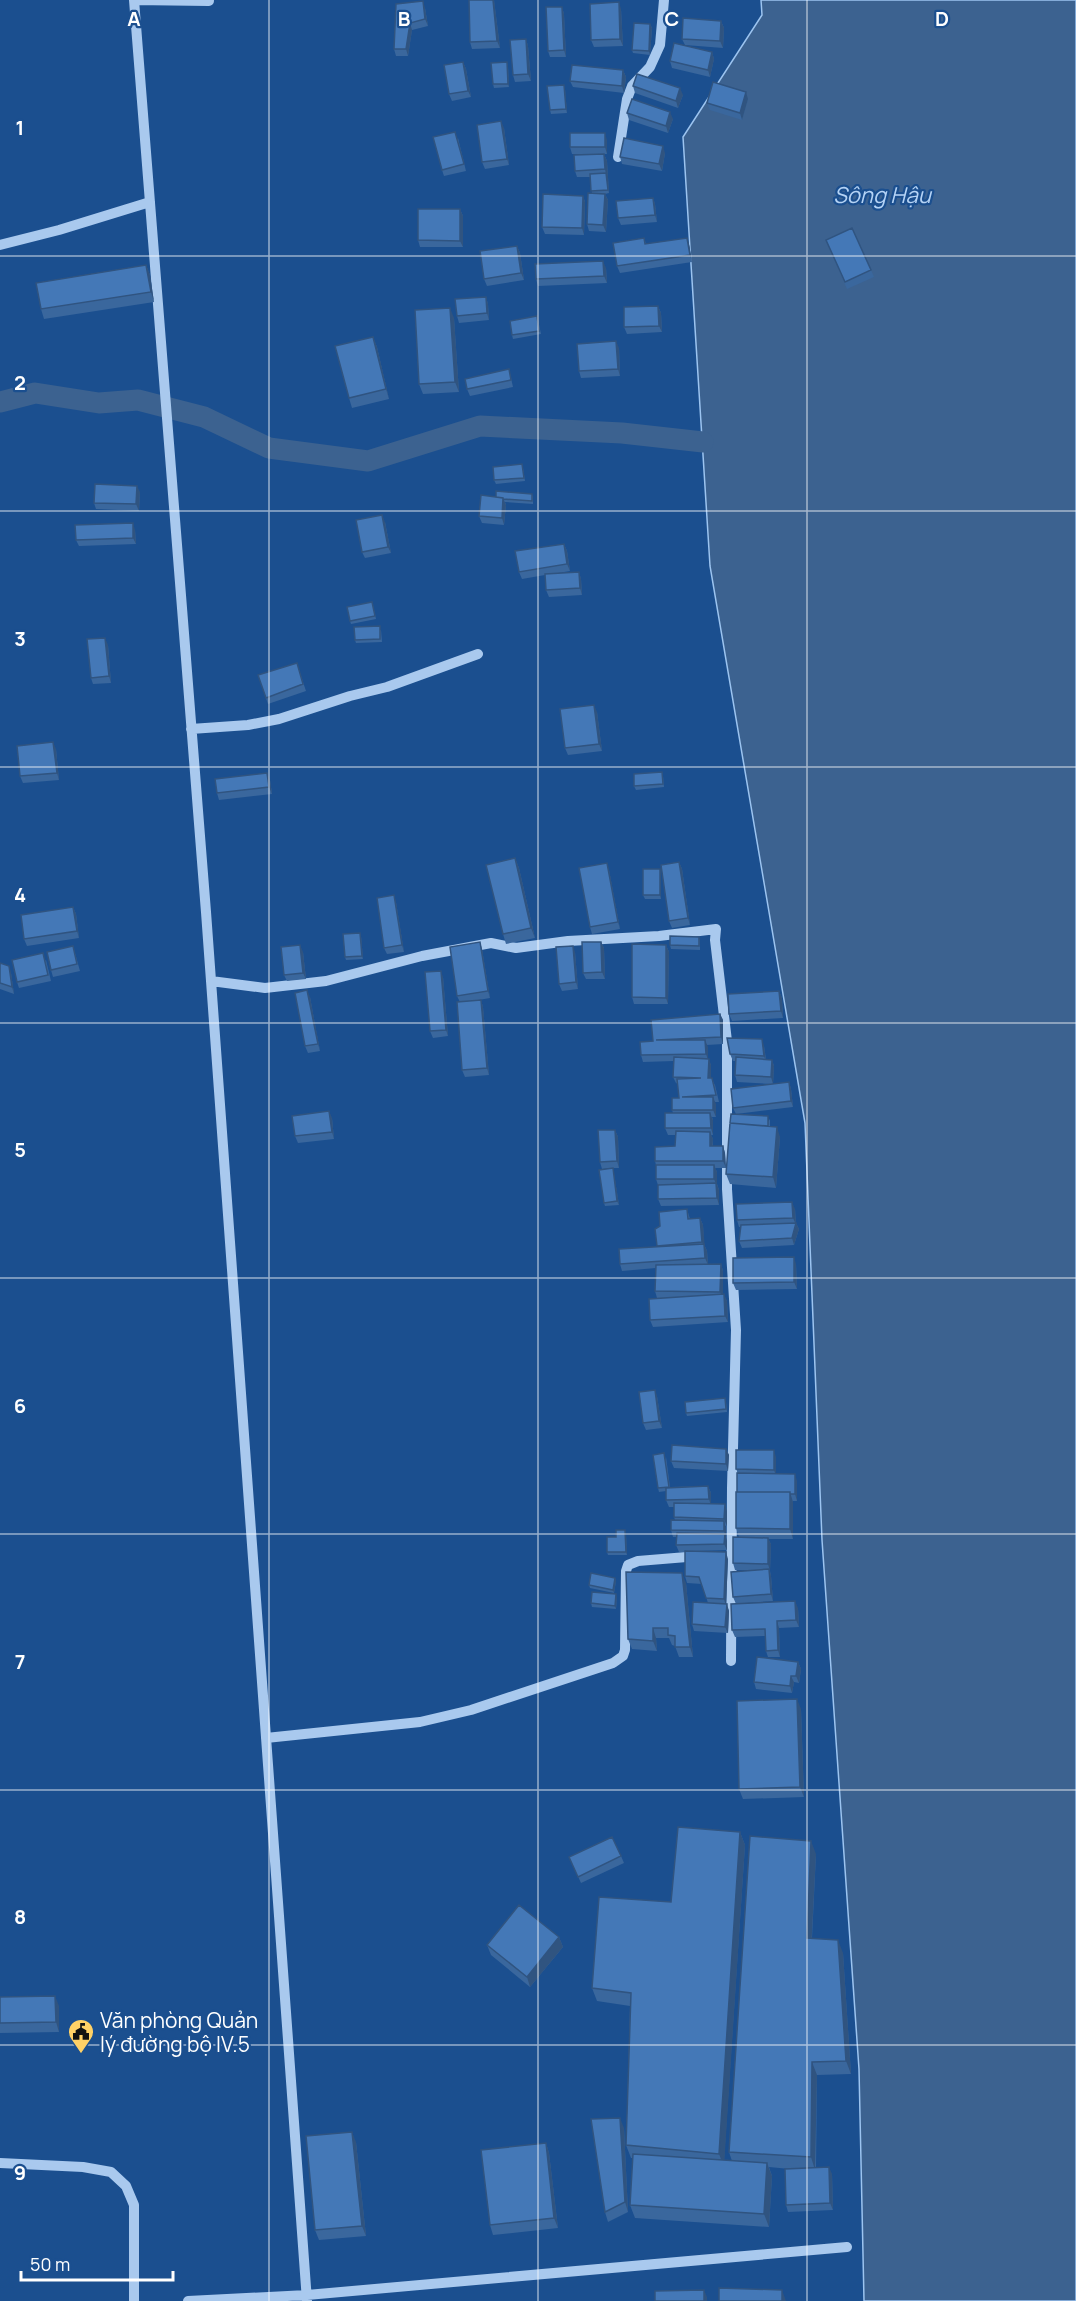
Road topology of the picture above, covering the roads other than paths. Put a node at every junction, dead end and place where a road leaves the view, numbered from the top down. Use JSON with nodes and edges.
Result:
{"nodes":[{"id":1,"x":134,"y":0,"type":"edge"},
{"id":2,"x":664,"y":0,"type":"edge"},
{"id":3,"x":209,"y":1,"type":"edge"},
{"id":4,"x":618,"y":157,"type":"edge"},
{"id":5,"x":150,"y":202,"type":"junction"},
{"id":6,"x":0,"y":245,"type":"edge"},
{"id":7,"x":478,"y":654,"type":"dead end"},
{"id":8,"x":191,"y":729,"type":"junction"},
{"id":9,"x":211,"y":981,"type":"junction"},
{"id":10,"x":733,"y":1553,"type":"junction"},
{"id":11,"x":721,"y":1554,"type":"edge"},
{"id":12,"x":709,"y":1555,"type":"edge"},
{"id":13,"x":731,"y":1660,"type":"dead end"},
{"id":14,"x":266,"y":1738,"type":"junction"},
{"id":15,"x":0,"y":2163,"type":"edge"},
{"id":16,"x":847,"y":2247,"type":"dead end"},
{"id":17,"x":307,"y":2298,"type":"edge"},
{"id":18,"x":134,"y":2301,"type":"edge"},
{"id":19,"x":188,"y":2301,"type":"edge"}],
"edges":[{"from":1,"to":3,"type":"street"},
{"from":1,"to":5,"type":"street"},
{"from":2,"to":4,"type":"street"},
{"from":5,"to":6,"type":"street"},
{"from":5,"to":8,"type":"street"},
{"from":7,"to":8,"type":"street"},
{"from":8,"to":9,"type":"street"},
{"from":9,"to":10,"type":"street"},
{"from":9,"to":14,"type":"street"},
{"from":10,"to":11,"type":"street"},
{"from":10,"to":13,"type":"street"},
{"from":12,"to":14,"type":"street"},
{"from":14,"to":17,"type":"street"},
{"from":15,"to":18,"type":"street"},
{"from":16,"to":17,"type":"street"},
{"from":17,"to":19,"type":"street"}]}
